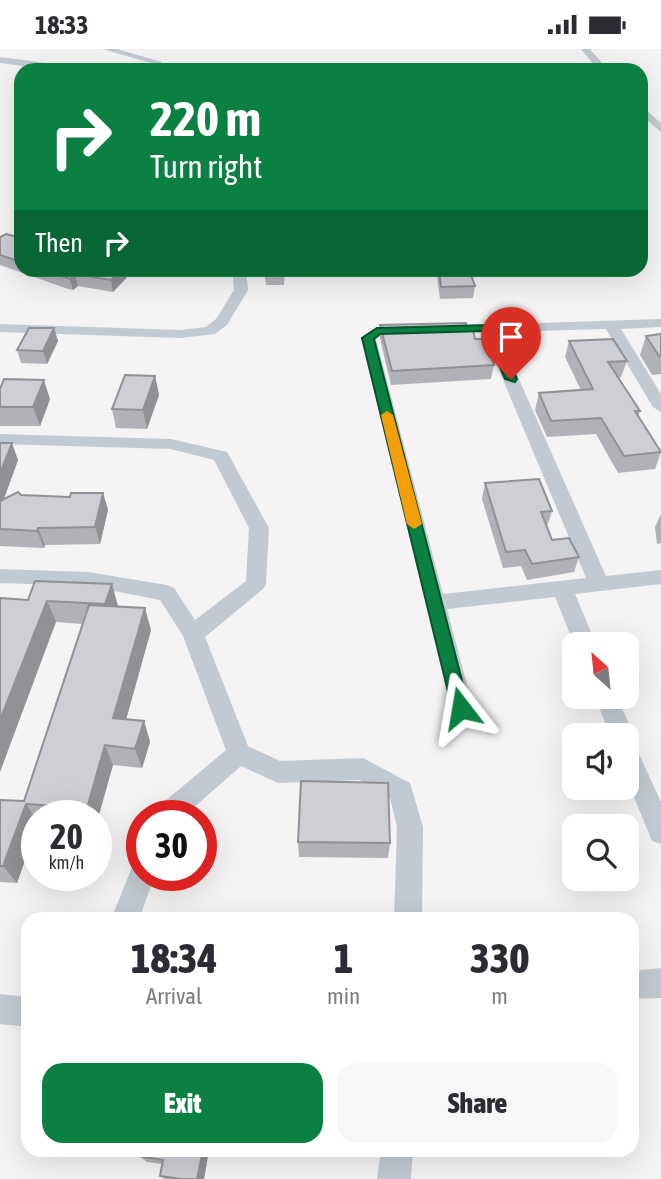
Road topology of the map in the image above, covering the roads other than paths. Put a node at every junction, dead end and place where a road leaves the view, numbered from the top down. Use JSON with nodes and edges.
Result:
{"nodes":[{"id":1,"x":106,"y":49,"type":"edge"},
{"id":2,"x":585,"y":49,"type":"edge"},
{"id":3,"x":0,"y":60,"type":"edge"},
{"id":4,"x":23,"y":63,"type":"edge"},
{"id":5,"x":157,"y":63,"type":"edge"},
{"id":6,"x":597,"y":63,"type":"edge"},
{"id":7,"x":648,"y":116,"type":"edge"},
{"id":8,"x":661,"y":129,"type":"edge"},
{"id":9,"x":240,"y":277,"type":"edge"},
{"id":10,"x":661,"y":323,"type":"edge"},
{"id":11,"x":611,"y":325,"type":"junction"},
{"id":12,"x":0,"y":328,"type":"edge"},
{"id":13,"x":489,"y":328,"type":"junction"},
{"id":14,"x":661,"y":407,"type":"edge"},
{"id":15,"x":0,"y":439,"type":"edge"},
{"id":16,"x":0,"y":576,"type":"edge"},
{"id":17,"x":661,"y":577,"type":"edge"},
{"id":18,"x":599,"y":584,"type":"junction"},
{"id":19,"x":562,"y":588,"type":"junction"},
{"id":20,"x":434,"y":603,"type":"junction"},
{"id":21,"x":580,"y":632,"type":"edge"},
{"id":22,"x":193,"y":634,"type":"junction"},
{"id":23,"x":461,"y":708,"type":"dead end"},
{"id":24,"x":239,"y":753,"type":"junction"},
{"id":25,"x":639,"y":779,"type":"edge"},
{"id":26,"x":184,"y":800,"type":"edge"},
{"id":27,"x":661,"y":832,"type":"edge"},
{"id":28,"x":136,"y":891,"type":"edge"},
{"id":29,"x":128,"y":912,"type":"edge"},
{"id":30,"x":408,"y":912,"type":"edge"},
{"id":31,"x":661,"y":983,"type":"edge"},
{"id":32,"x":639,"y":985,"type":"edge"},
{"id":33,"x":0,"y":1009,"type":"edge"},
{"id":34,"x":21,"y":1010,"type":"edge"},
{"id":35,"x":396,"y":1157,"type":"edge"},
{"id":36,"x":394,"y":1179,"type":"edge"}],
"edges":[{"from":1,"to":5,"type":"street"},
{"from":2,"to":6,"type":"street"},
{"from":3,"to":4,"type":"street"},
{"from":7,"to":8,"type":"street"},
{"from":9,"to":12,"type":"street"},
{"from":10,"to":11,"type":"street"},
{"from":11,"to":13,"type":"street"},
{"from":11,"to":14,"type":"street"},
{"from":13,"to":18,"type":"street"},
{"from":13,"to":20,"type":"street"},
{"from":15,"to":22,"type":"street"},
{"from":16,"to":22,"type":"street"},
{"from":17,"to":18,"type":"street"},
{"from":18,"to":19,"type":"street"},
{"from":19,"to":20,"type":"street"},
{"from":19,"to":21,"type":"street"},
{"from":20,"to":23,"type":"street"},
{"from":22,"to":24,"type":"street"},
{"from":24,"to":26,"type":"street"},
{"from":24,"to":30,"type":"street"},
{"from":25,"to":27,"type":"street"},
{"from":28,"to":29,"type":"street"},
{"from":31,"to":32,"type":"street"},
{"from":33,"to":34,"type":"street"},
{"from":35,"to":36,"type":"street"}]}
